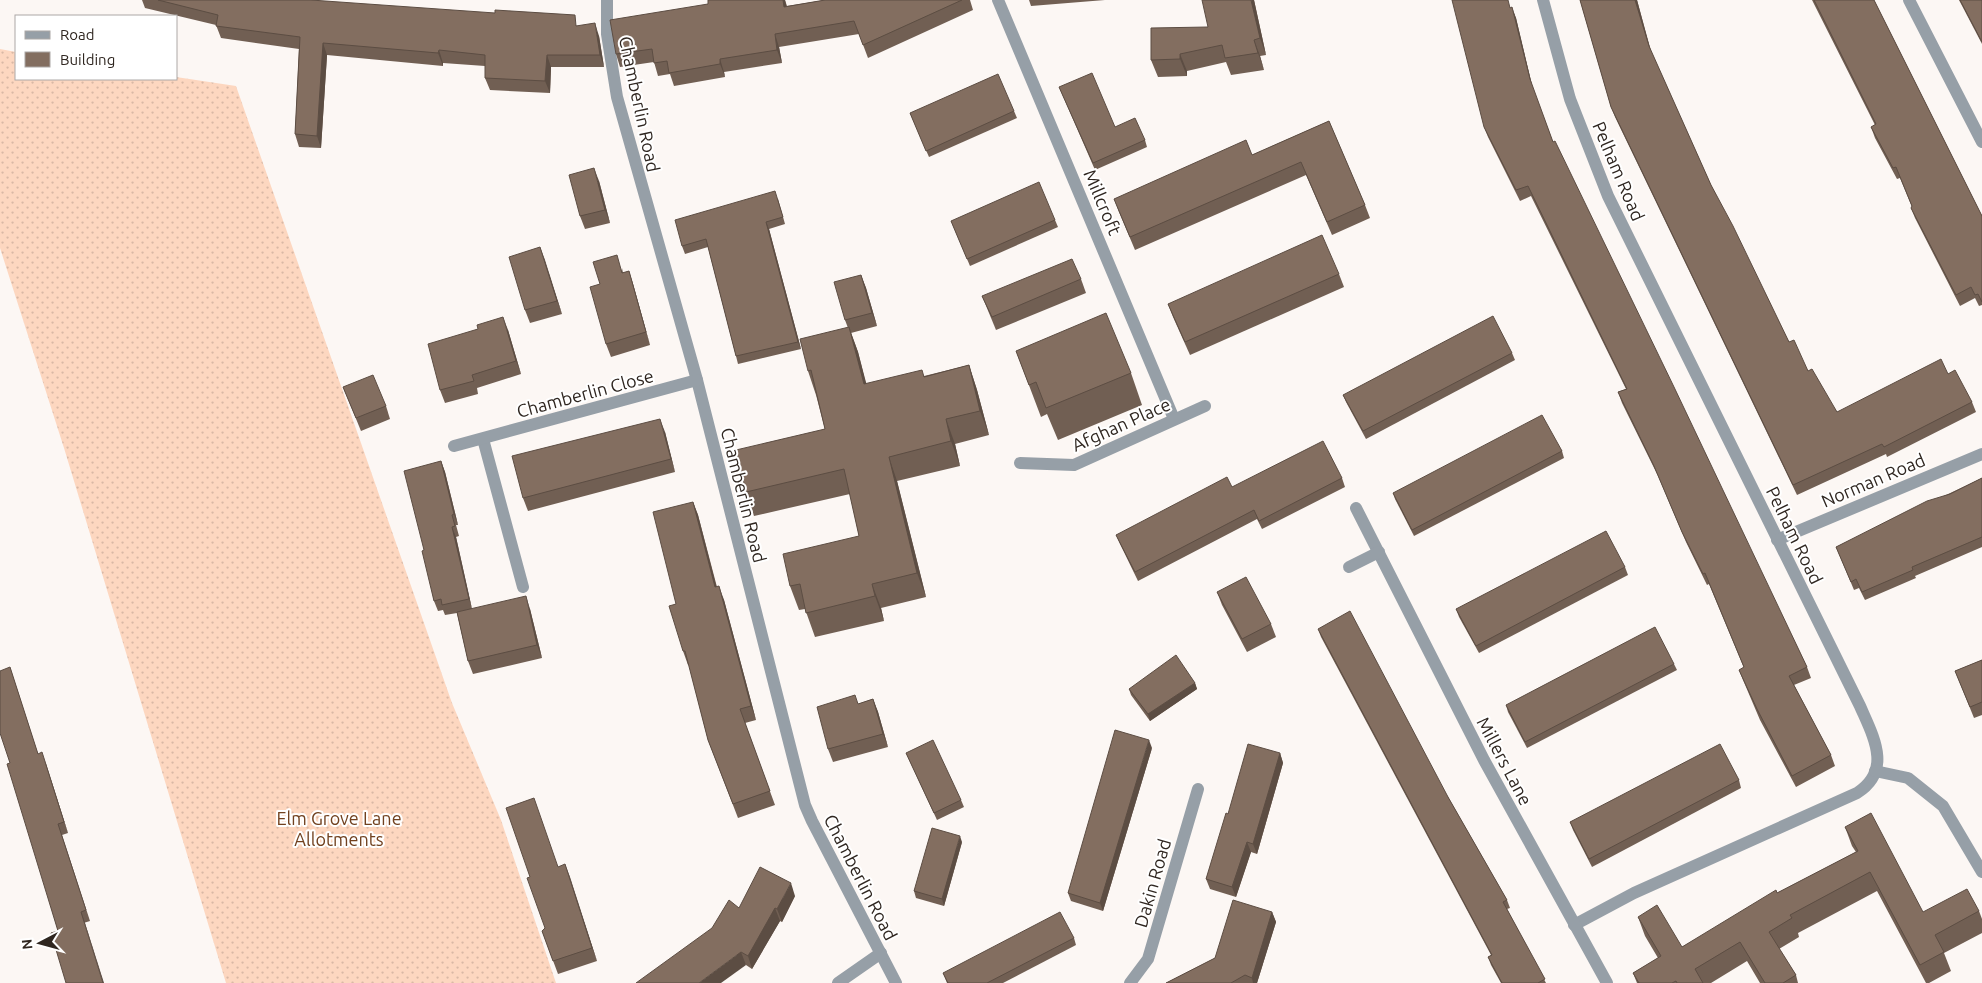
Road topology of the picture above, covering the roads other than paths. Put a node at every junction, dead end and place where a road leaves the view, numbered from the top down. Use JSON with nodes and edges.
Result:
{"nodes":[{"id":1,"x":607,"y":0,"type":"edge"},
{"id":2,"x":998,"y":0,"type":"edge"},
{"id":3,"x":1543,"y":0,"type":"edge"},
{"id":4,"x":1909,"y":0,"type":"edge"},
{"id":5,"x":1982,"y":142,"type":"edge"},
{"id":6,"x":696,"y":380,"type":"junction"},
{"id":7,"x":1205,"y":406,"type":"dead end"},
{"id":8,"x":1174,"y":419,"type":"junction"},
{"id":9,"x":483,"y":439,"type":"junction"},
{"id":10,"x":454,"y":446,"type":"dead end"},
{"id":11,"x":1982,"y":454,"type":"edge"},
{"id":12,"x":1020,"y":463,"type":"dead end"},
{"id":13,"x":1356,"y":508,"type":"dead end"},
{"id":14,"x":1778,"y":540,"type":"junction"},
{"id":15,"x":1378,"y":552,"type":"junction"},
{"id":16,"x":1349,"y":566,"type":"dead end"},
{"id":17,"x":523,"y":588,"type":"dead end"},
{"id":18,"x":1875,"y":771,"type":"junction"},
{"id":19,"x":1198,"y":789,"type":"dead end"},
{"id":20,"x":1982,"y":872,"type":"edge"},
{"id":21,"x":1574,"y":924,"type":"junction"},
{"id":22,"x":881,"y":953,"type":"junction"},
{"id":23,"x":838,"y":983,"type":"edge"},
{"id":24,"x":896,"y":983,"type":"edge"},
{"id":25,"x":1130,"y":983,"type":"edge"},
{"id":26,"x":1608,"y":983,"type":"edge"}],
"edges":[{"from":1,"to":6,"type":"street","name":"Chamberlin Road"},
{"from":2,"to":8,"type":"street","name":"Millcroft"},
{"from":3,"to":14,"type":"street","name":"Pelham Road"},
{"from":4,"to":5,"type":"street"},
{"from":6,"to":9,"type":"street","name":"Chamberlin Close"},
{"from":6,"to":22,"type":"street","name":"Chamberlin Road"},
{"from":7,"to":8,"type":"street","name":"Afghan Place"},
{"from":8,"to":12,"type":"street","name":"Afghan Place"},
{"from":9,"to":10,"type":"street","name":"Chamberlin Close"},
{"from":9,"to":17,"type":"street"},
{"from":11,"to":14,"type":"street","name":"Norman Road"},
{"from":13,"to":15,"type":"street","name":"Millers Lane"},
{"from":14,"to":18,"type":"street","name":"Pelham Road"},
{"from":15,"to":16,"type":"street"},
{"from":15,"to":21,"type":"street","name":"Millers Lane"},
{"from":18,"to":20,"type":"street"},
{"from":18,"to":21,"type":"street"},
{"from":19,"to":25,"type":"street","name":"Dakin Road"},
{"from":21,"to":26,"type":"street","name":"Millers Lane"},
{"from":22,"to":23,"type":"street"},
{"from":22,"to":24,"type":"street","name":"Chamberlin Road"}]}
